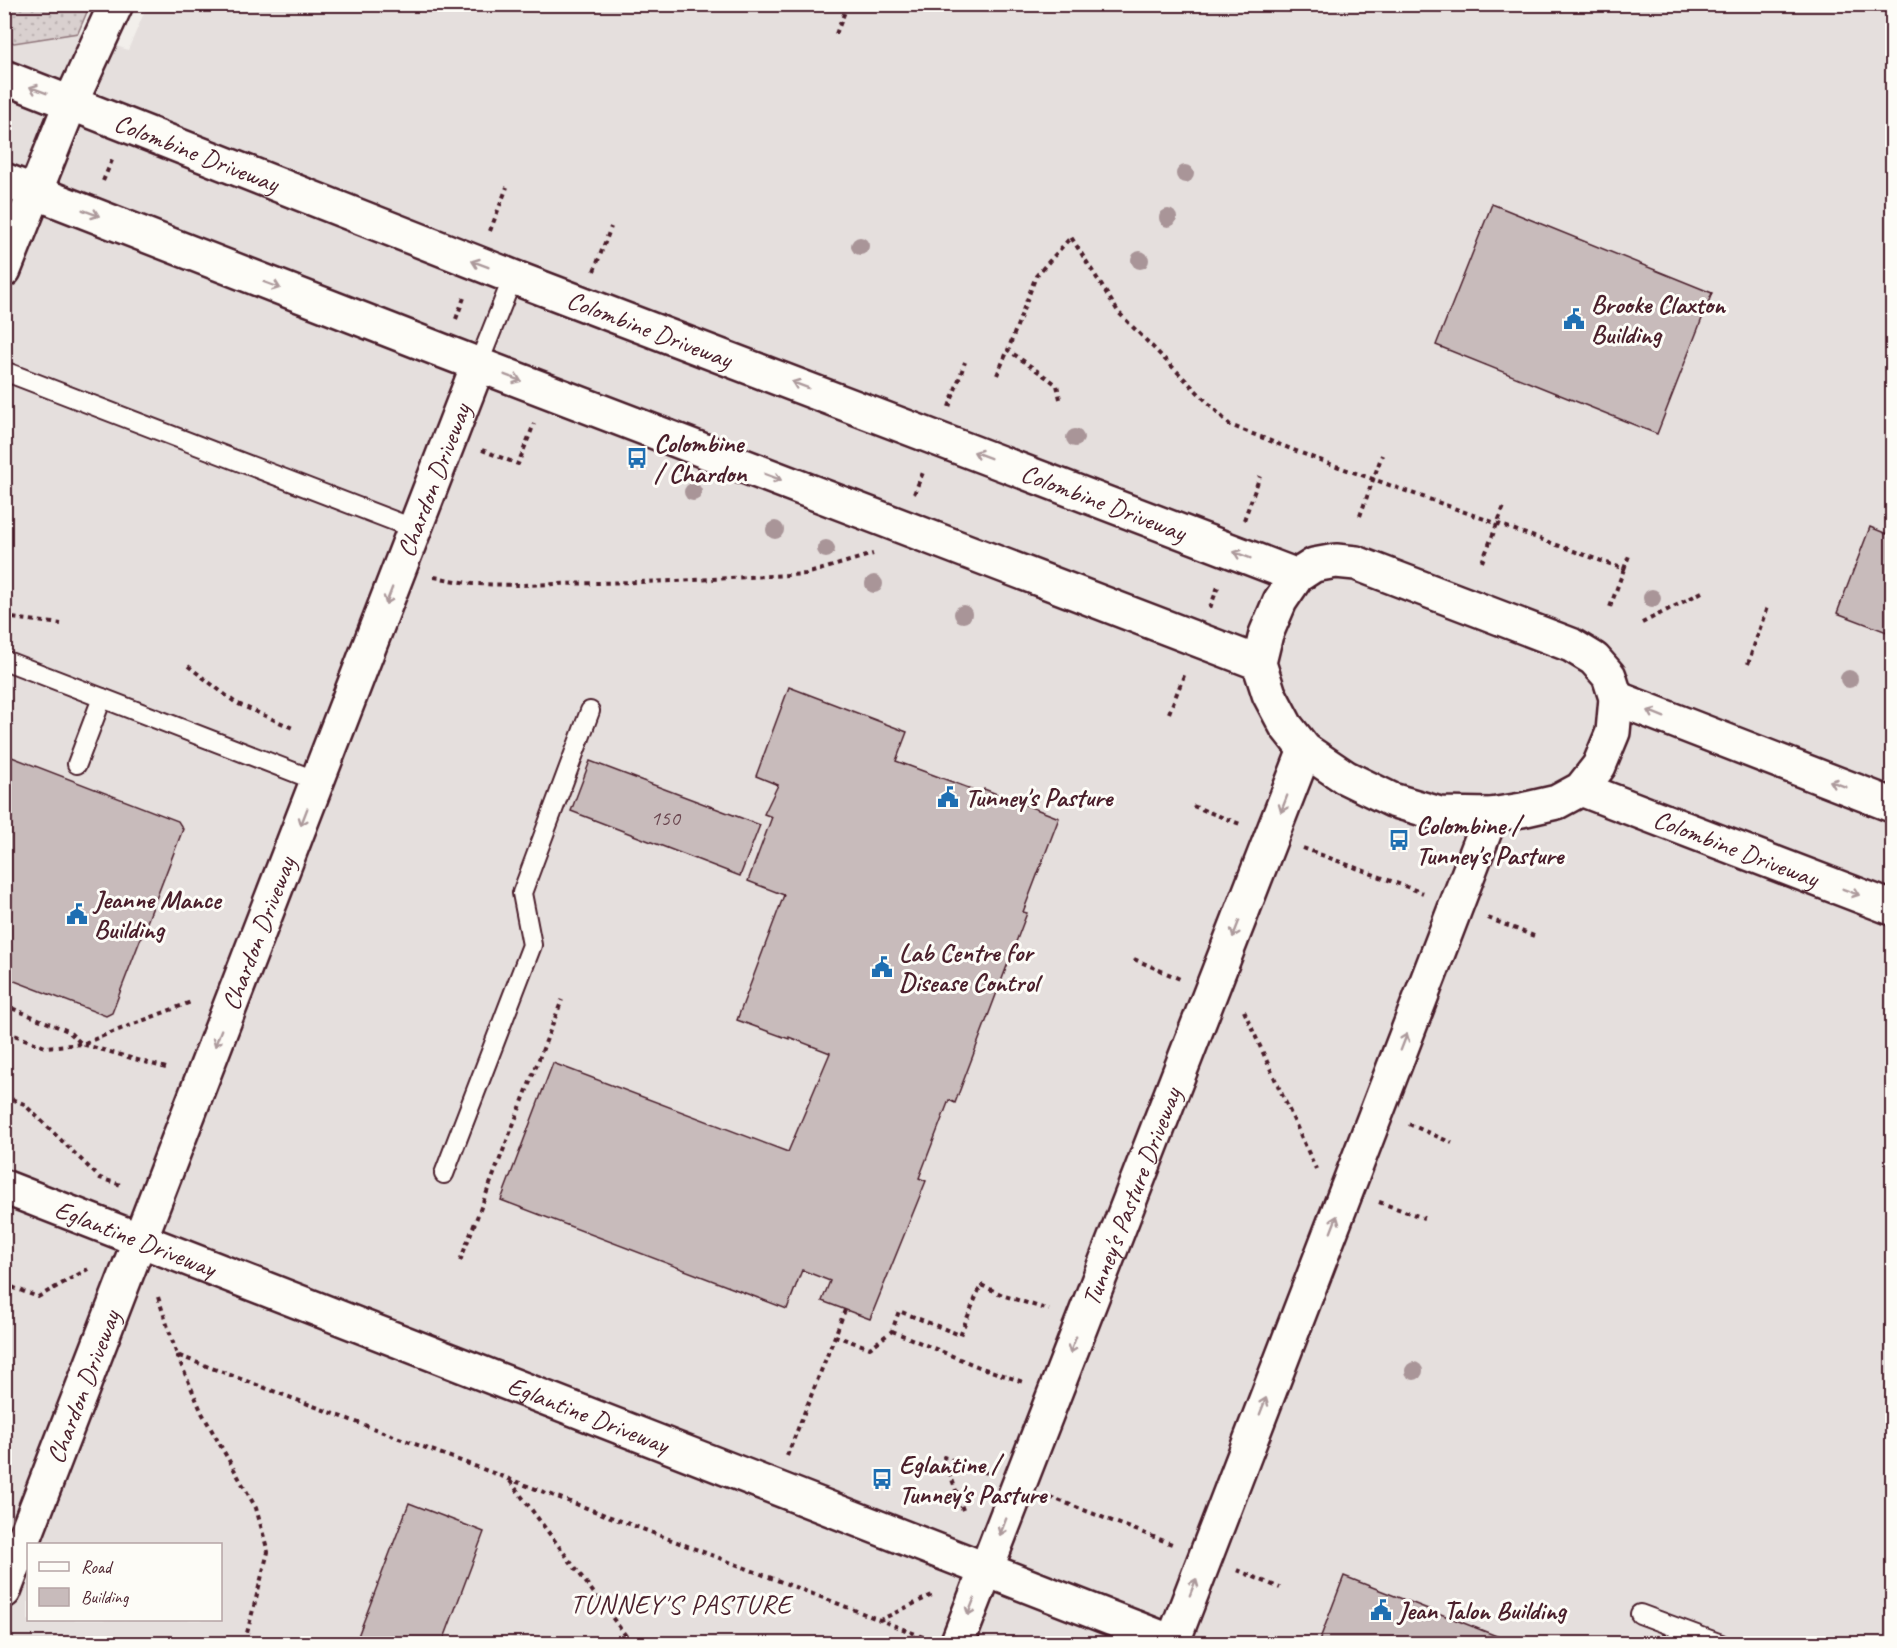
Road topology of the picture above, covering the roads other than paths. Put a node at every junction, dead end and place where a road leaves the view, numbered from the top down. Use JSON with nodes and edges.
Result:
{"nodes":[{"id":1,"x":116,"y":4,"type":"edge"},
{"id":2,"x":4,"y":77,"type":"edge"},
{"id":3,"x":71,"y":102,"type":"junction"},
{"id":4,"x":4,"y":180,"type":"edge"},
{"id":5,"x":36,"y":192,"type":"junction"},
{"id":6,"x":4,"y":270,"type":"edge"},
{"id":7,"x":513,"y":277,"type":"junction"},
{"id":8,"x":478,"y":365,"type":"junction"},
{"id":9,"x":4,"y":371,"type":"edge"},
{"id":10,"x":415,"y":529,"type":"junction"},
{"id":11,"x":1297,"y":576,"type":"junction"},
{"id":12,"x":4,"y":660,"type":"edge"},
{"id":13,"x":1258,"y":663,"type":"junction"},
{"id":14,"x":102,"y":698,"type":"junction"},
{"id":15,"x":1616,"y":698,"type":"junction"},
{"id":16,"x":590,"y":711,"type":"dead end"},
{"id":17,"x":1305,"y":750,"type":"junction"},
{"id":18,"x":77,"y":764,"type":"dead end"},
{"id":19,"x":317,"y":781,"type":"junction"},
{"id":20,"x":1581,"y":789,"type":"junction"},
{"id":21,"x":1893,"y":805,"type":"edge"},
{"id":22,"x":1491,"y":814,"type":"junction"},
{"id":23,"x":1893,"y":908,"type":"edge"},
{"id":24,"x":444,"y":1174,"type":"dead end"},
{"id":25,"x":4,"y":1188,"type":"edge"},
{"id":26,"x":140,"y":1240,"type":"junction"},
{"id":27,"x":986,"y":1569,"type":"junction"},
{"id":28,"x":4,"y":1591,"type":"edge"},
{"id":29,"x":1640,"y":1614,"type":"dead end"},
{"id":30,"x":945,"y":1642,"type":"edge"},
{"id":31,"x":1172,"y":1643,"type":"edge"},
{"id":32,"x":1721,"y":1644,"type":"edge"}],
"edges":[{"from":1,"to":3,"type":"street"},
{"from":3,"to":2,"type":"street","name":"Colombine Driveway","one_way":true},
{"from":3,"to":5,"type":"street"},
{"from":7,"to":3,"type":"street","name":"Colombine Driveway","one_way":true},
{"from":4,"to":5,"type":"street"},
{"from":5,"to":6,"type":"street"},
{"from":5,"to":8,"type":"street","one_way":true},
{"from":7,"to":8,"type":"lane","name":"Chardon Driveway"},
{"from":11,"to":7,"type":"street","name":"Colombine Driveway","one_way":true},
{"from":8,"to":10,"type":"street","name":"Chardon Driveway"},
{"from":8,"to":13,"type":"street","one_way":true},
{"from":9,"to":10,"type":"lane"},
{"from":10,"to":19,"type":"street","name":"Chardon Driveway","one_way":true},
{"from":11,"to":13,"type":"street"},
{"from":11,"to":15,"type":"street"},
{"from":12,"to":14,"type":"lane"},
{"from":13,"to":17,"type":"street"},
{"from":14,"to":18,"type":"lane"},
{"from":14,"to":19,"type":"lane"},
{"from":15,"to":20,"type":"street"},
{"from":21,"to":15,"type":"street","one_way":true},
{"from":16,"to":24,"type":"lane"},
{"from":17,"to":22,"type":"street"},
{"from":17,"to":27,"type":"street","name":"Tunney's Pasture Driveway","one_way":true},
{"from":19,"to":26,"type":"street","name":"Chardon Driveway","one_way":true},
{"from":20,"to":22,"type":"street"},
{"from":20,"to":23,"type":"street","name":"Colombine Driveway","one_way":true},
{"from":31,"to":22,"type":"street","one_way":true},
{"from":25,"to":26,"type":"street","name":"Eglantine Driveway"},
{"from":26,"to":27,"type":"street","name":"Eglantine Driveway"},
{"from":26,"to":28,"type":"street","name":"Chardon Driveway"},
{"from":27,"to":30,"type":"street","name":"Tunney's Pasture Driveway","one_way":true},
{"from":27,"to":31,"type":"street","name":"Eglantine Driveway"},
{"from":29,"to":32,"type":"lane"}]}
